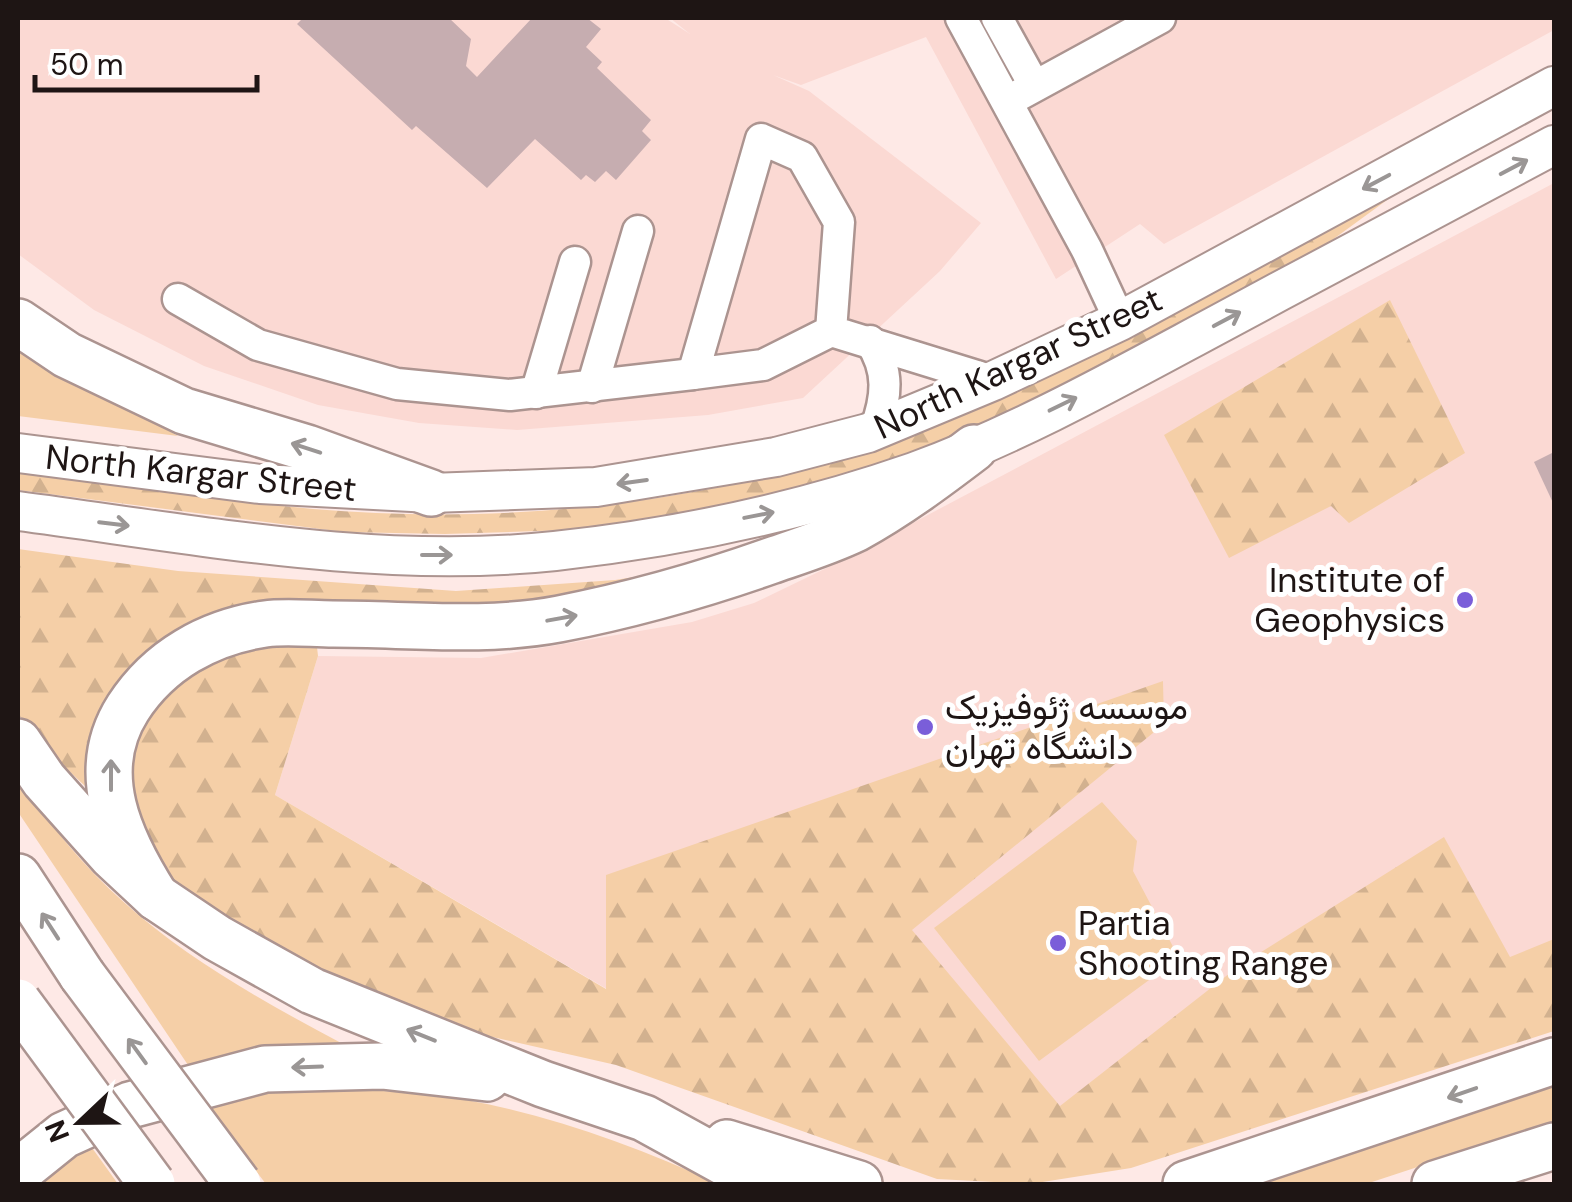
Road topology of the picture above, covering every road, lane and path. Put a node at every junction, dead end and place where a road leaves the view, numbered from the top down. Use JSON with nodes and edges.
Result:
{"nodes":[{"id":1,"x":962,"y":18,"type":"edge"},
{"id":2,"x":996,"y":18,"type":"edge"},
{"id":3,"x":1160,"y":18,"type":"edge"},
{"id":4,"x":1554,"y":86,"type":"edge"},
{"id":5,"x":1021,"y":93,"type":"junction"},
{"id":6,"x":1446,"y":144,"type":"junction"},
{"id":7,"x":1554,"y":145,"type":"edge"},
{"id":8,"x":1471,"y":190,"type":"junction"},
{"id":9,"x":638,"y":231,"type":"dead end"},
{"id":10,"x":575,"y":262,"type":"dead end"},
{"id":11,"x":178,"y":298,"type":"dead end"},
{"id":12,"x":1120,"y":320,"type":"junction"},
{"id":13,"x":18,"y":322,"type":"edge"},
{"id":14,"x":831,"y":331,"type":"junction"},
{"id":15,"x":870,"y":340,"type":"junction"},
{"id":16,"x":693,"y":374,"type":"junction"},
{"id":17,"x":993,"y":381,"type":"junction"},
{"id":18,"x":592,"y":387,"type":"junction"},
{"id":19,"x":536,"y":393,"type":"junction"},
{"id":20,"x":875,"y":430,"type":"junction"},
{"id":21,"x":974,"y":448,"type":"junction"},
{"id":22,"x":18,"y":453,"type":"edge"},
{"id":23,"x":431,"y":494,"type":"junction"},
{"id":24,"x":18,"y":512,"type":"edge"},
{"id":25,"x":18,"y":742,"type":"edge"},
{"id":26,"x":18,"y":878,"type":"edge"},
{"id":27,"x":156,"y":897,"type":"junction"},
{"id":28,"x":18,"y":1002,"type":"edge"},
{"id":29,"x":1554,"y":1062,"type":"edge"},
{"id":30,"x":544,"y":1084,"type":"junction"},
{"id":31,"x":644,"y":1118,"type":"junction"},
{"id":32,"x":1554,"y":1146,"type":"edge"},
{"id":33,"x":18,"y":1172,"type":"edge"},
{"id":34,"x":152,"y":1184,"type":"edge"},
{"id":35,"x":238,"y":1184,"type":"edge"},
{"id":36,"x":764,"y":1184,"type":"edge"},
{"id":37,"x":859,"y":1184,"type":"edge"},
{"id":38,"x":1186,"y":1184,"type":"edge"},
{"id":39,"x":1435,"y":1184,"type":"edge"}],
"edges":[{"from":1,"to":5,"type":"lane"},
{"from":2,"to":5,"type":"lane"},
{"from":3,"to":5,"type":"lane"},
{"from":4,"to":6,"type":"main road","name":"North Kargar Street"},
{"from":5,"to":12,"type":"lane"},
{"from":6,"to":8,"type":"main road"},
{"from":6,"to":12,"type":"main road","name":"North Kargar Street","one_way":true},
{"from":8,"to":7,"type":"main road","name":"North Kargar Street","one_way":true},
{"from":21,"to":8,"type":"main road","name":"North Kargar Street","one_way":true},
{"from":9,"to":18,"type":"lane"},
{"from":10,"to":19,"type":"lane"},
{"from":11,"to":19,"type":"lane"},
{"from":12,"to":17,"type":"main road","name":"North Kargar Street"},
{"from":23,"to":13,"type":"highway","one_way":true},
{"from":14,"to":15,"type":"lane"},
{"from":14,"to":16,"type":"lane"},
{"from":14,"to":16,"type":"lane"},
{"from":15,"to":17,"type":"lane"},
{"from":15,"to":20,"type":"lane"},
{"from":16,"to":18,"type":"lane"},
{"from":17,"to":20,"type":"main road","name":"North Kargar Street"},
{"from":18,"to":19,"type":"lane"},
{"from":20,"to":23,"type":"main road","name":"North Kargar Street","one_way":true},
{"from":24,"to":21,"type":"main road","name":"North Kargar Street","one_way":true},
{"from":27,"to":21,"type":"highway","one_way":true},
{"from":22,"to":23,"type":"main road","name":"North Kargar Street"},
{"from":25,"to":27,"type":"highway"},
{"from":35,"to":26,"type":"highway","one_way":true,"bridge":true},
{"from":30,"to":27,"type":"highway","one_way":true},
{"from":28,"to":34,"type":"highway","bridge":true},
{"from":29,"to":38,"type":"highway","one_way":true},
{"from":30,"to":31,"type":"highway"},
{"from":30,"to":33,"type":"highway","one_way":true},
{"from":31,"to":36,"type":"highway"},
{"from":31,"to":37,"type":"highway"},
{"from":32,"to":39,"type":"highway"}]}
